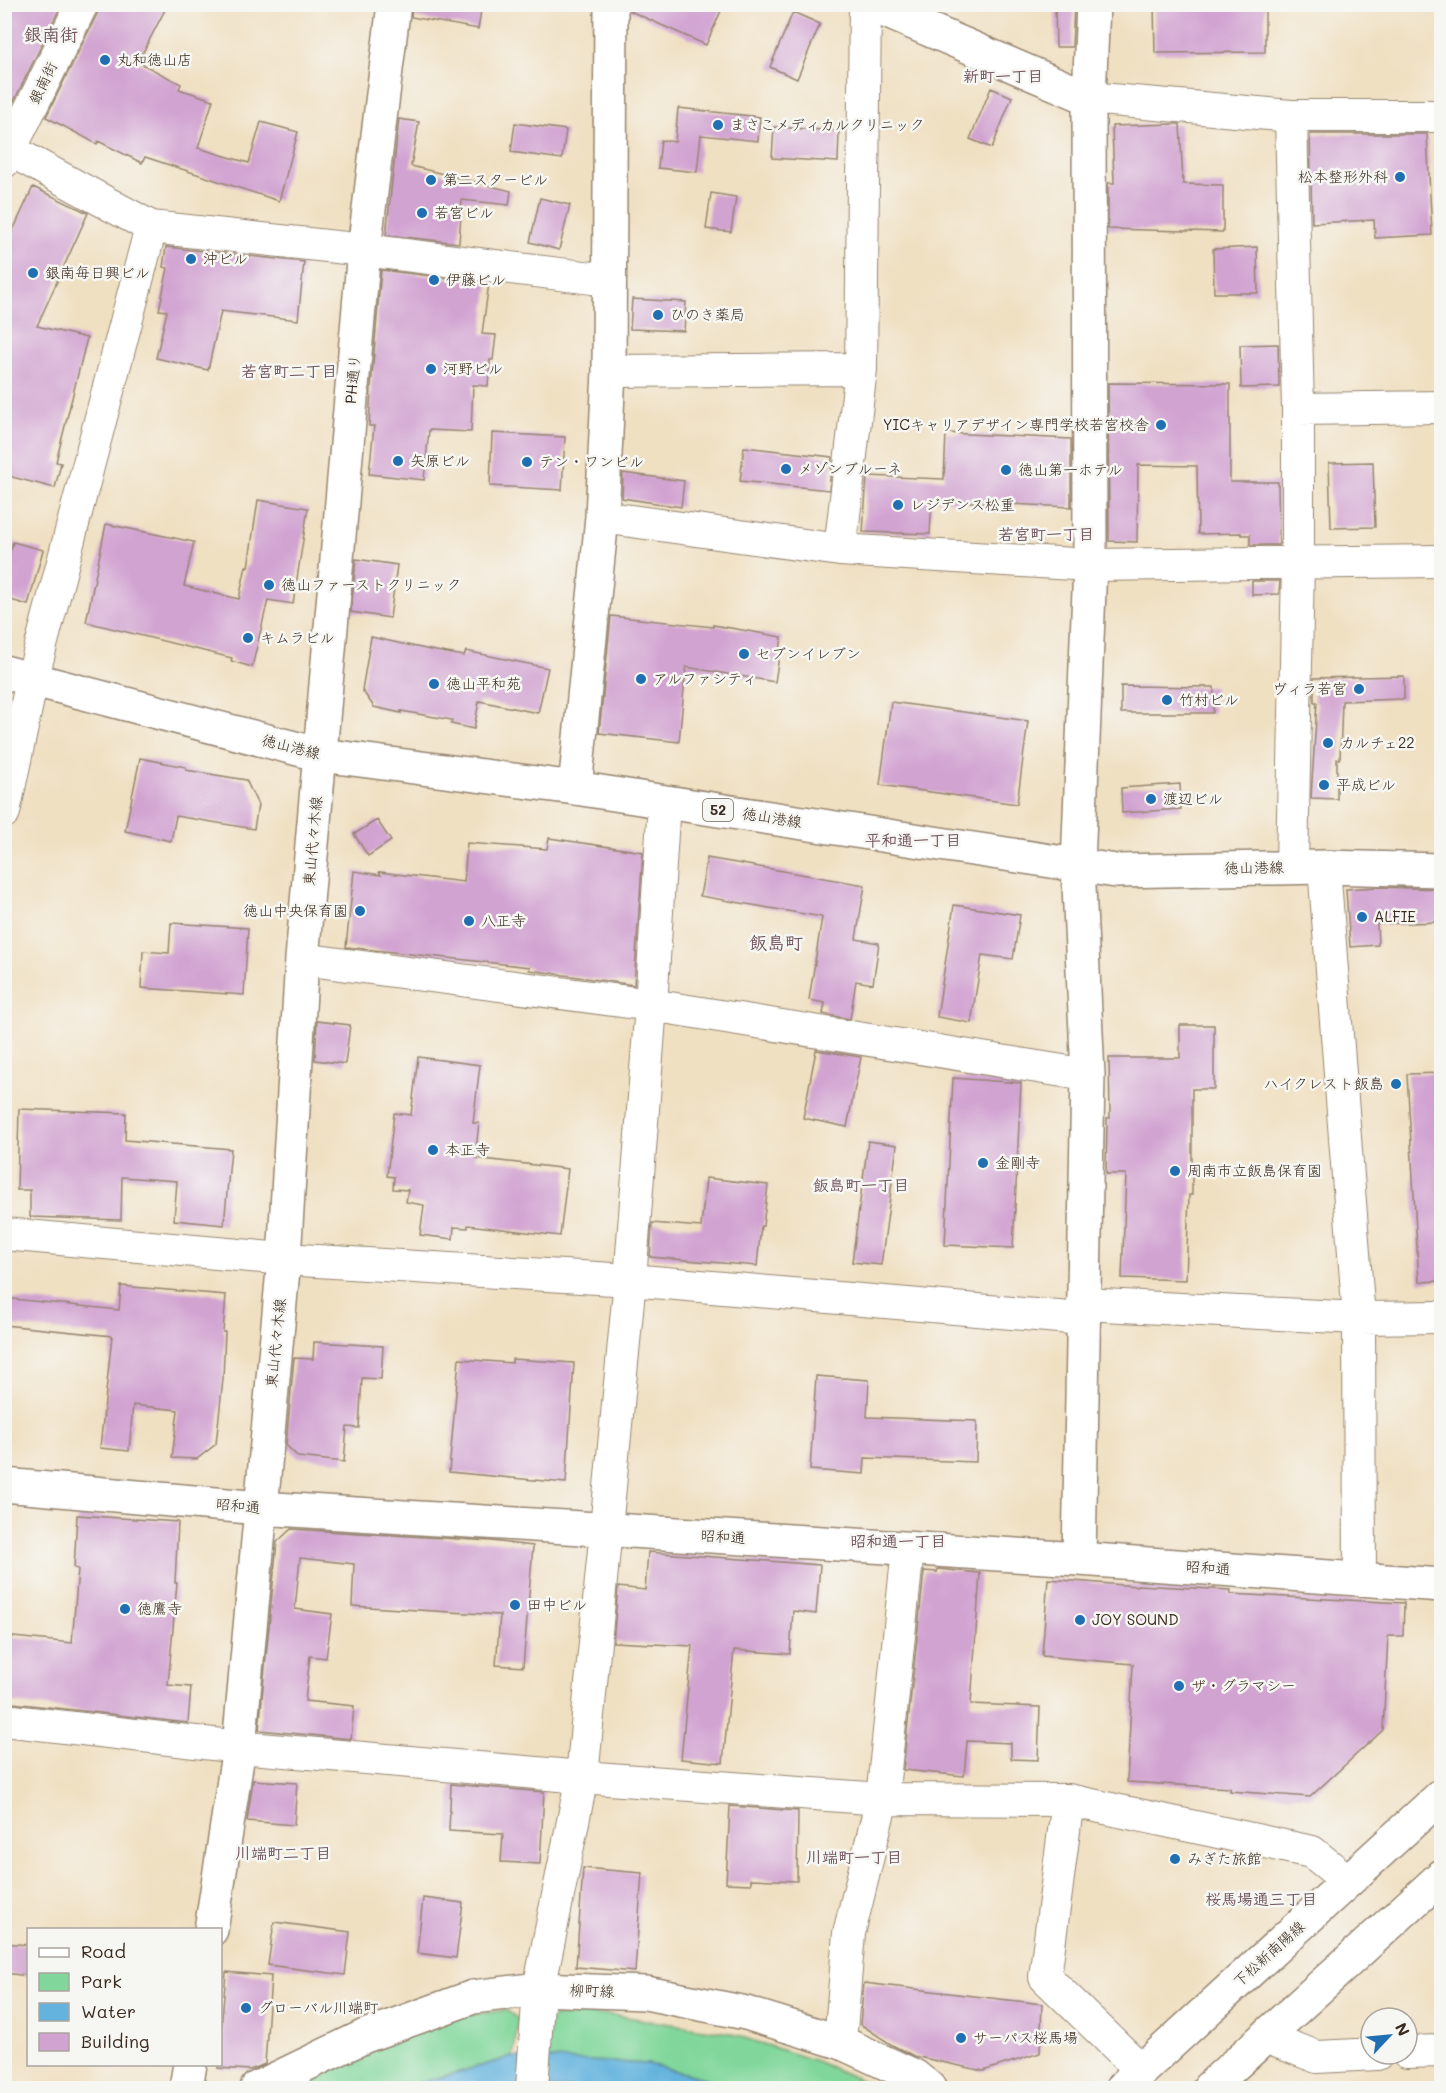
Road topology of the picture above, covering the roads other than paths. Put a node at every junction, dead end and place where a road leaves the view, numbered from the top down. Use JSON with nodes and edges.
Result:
{"nodes":[{"id":1,"x":82,"y":4,"type":"edge"},
{"id":2,"x":394,"y":4,"type":"edge"},
{"id":3,"x":611,"y":4,"type":"edge"},
{"id":4,"x":867,"y":4,"type":"edge"},
{"id":5,"x":1093,"y":4,"type":"edge"},
{"id":6,"x":1089,"y":98,"type":"junction"},
{"id":7,"x":1291,"y":116,"type":"junction"},
{"id":8,"x":1442,"y":116,"type":"edge"},
{"id":9,"x":6,"y":153,"type":"edge"},
{"id":10,"x":151,"y":227,"type":"junction"},
{"id":11,"x":364,"y":250,"type":"junction"},
{"id":12,"x":609,"y":280,"type":"junction"},
{"id":13,"x":861,"y":369,"type":"junction"},
{"id":14,"x":609,"y":370,"type":"junction"},
{"id":15,"x":1442,"y":407,"type":"edge"},
{"id":16,"x":1298,"y":409,"type":"junction"},
{"id":17,"x":602,"y":517,"type":"junction"},
{"id":18,"x":840,"y":550,"type":"junction"},
{"id":19,"x":1442,"y":561,"type":"edge"},
{"id":20,"x":1298,"y":562,"type":"junction"},
{"id":21,"x":1090,"y":565,"type":"junction"},
{"id":22,"x":18,"y":676,"type":"edge"},
{"id":23,"x":321,"y":755,"type":"junction"},
{"id":24,"x":575,"y":788,"type":"junction"},
{"id":25,"x":664,"y":802,"type":"junction"},
{"id":26,"x":4,"y":812,"type":"edge"},
{"id":27,"x":1078,"y":865,"type":"junction"},
{"id":28,"x":1292,"y":867,"type":"junction"},
{"id":29,"x":1324,"y":867,"type":"junction"},
{"id":30,"x":1442,"y":870,"type":"edge"},
{"id":31,"x":302,"y":959,"type":"junction"},
{"id":32,"x":651,"y":1005,"type":"junction"},
{"id":33,"x":1088,"y":1075,"type":"junction"},
{"id":34,"x":4,"y":1234,"type":"edge"},
{"id":35,"x":284,"y":1259,"type":"junction"},
{"id":36,"x":630,"y":1280,"type":"junction"},
{"id":37,"x":1082,"y":1312,"type":"junction"},
{"id":38,"x":1442,"y":1317,"type":"edge"},
{"id":39,"x":1359,"y":1318,"type":"junction"},
{"id":40,"x":4,"y":1485,"type":"edge"},
{"id":41,"x":260,"y":1508,"type":"junction"},
{"id":42,"x":604,"y":1530,"type":"junction"},
{"id":43,"x":908,"y":1549,"type":"junction"},
{"id":44,"x":1079,"y":1559,"type":"junction"},
{"id":45,"x":1360,"y":1580,"type":"junction"},
{"id":46,"x":1442,"y":1585,"type":"edge"},
{"id":47,"x":4,"y":1720,"type":"edge"},
{"id":48,"x":239,"y":1747,"type":"junction"},
{"id":49,"x":582,"y":1777,"type":"junction"},
{"id":50,"x":1442,"y":1795,"type":"edge"},
{"id":51,"x":882,"y":1798,"type":"junction"},
{"id":52,"x":1068,"y":1800,"type":"junction"},
{"id":53,"x":1442,"y":1876,"type":"edge"},
{"id":54,"x":1348,"y":1881,"type":"junction"},
{"id":55,"x":211,"y":1928,"type":"edge"},
{"id":56,"x":539,"y":1989,"type":"junction"},
{"id":57,"x":1265,"y":2037,"type":"junction"},
{"id":58,"x":840,"y":2042,"type":"junction"},
{"id":59,"x":1442,"y":2051,"type":"edge"},
{"id":60,"x":1419,"y":2052,"type":"edge"},
{"id":61,"x":1359,"y":2055,"type":"edge"},
{"id":62,"x":190,"y":2066,"type":"edge"},
{"id":63,"x":1132,"y":2079,"type":"edge"},
{"id":64,"x":186,"y":2088,"type":"edge"},
{"id":65,"x":257,"y":2088,"type":"edge"},
{"id":66,"x":532,"y":2088,"type":"edge"},
{"id":67,"x":929,"y":2088,"type":"edge"},
{"id":68,"x":1209,"y":2088,"type":"edge"}],
"edges":[{"from":1,"to":9,"type":"street","name":"銀南街"},
{"from":2,"to":11,"type":"street","name":"PH通り"},
{"from":3,"to":12,"type":"street"},
{"from":4,"to":6,"type":"street"},
{"from":4,"to":13,"type":"street"},
{"from":5,"to":6,"type":"street"},
{"from":6,"to":7,"type":"street"},
{"from":6,"to":21,"type":"street"},
{"from":7,"to":8,"type":"street"},
{"from":7,"to":16,"type":"street"},
{"from":9,"to":10,"type":"street"},
{"from":10,"to":11,"type":"street"},
{"from":10,"to":22,"type":"street"},
{"from":11,"to":12,"type":"street"},
{"from":11,"to":23,"type":"street","name":"PH通り"},
{"from":12,"to":14,"type":"street"},
{"from":13,"to":14,"type":"street"},
{"from":13,"to":18,"type":"street"},
{"from":14,"to":17,"type":"street"},
{"from":15,"to":16,"type":"street"},
{"from":16,"to":20,"type":"street"},
{"from":17,"to":18,"type":"street"},
{"from":17,"to":24,"type":"street"},
{"from":18,"to":21,"type":"street"},
{"from":19,"to":20,"type":"street"},
{"from":20,"to":21,"type":"street"},
{"from":20,"to":28,"type":"street"},
{"from":21,"to":27,"type":"street"},
{"from":22,"to":23,"type":"street","name":"徳山港線","number":"52"},
{"from":22,"to":26,"type":"street"},
{"from":23,"to":24,"type":"street","name":"徳山港線","number":"52"},
{"from":23,"to":31,"type":"street","name":"東山代々木線"},
{"from":24,"to":25,"type":"street","name":"徳山港線","number":"52"},
{"from":25,"to":27,"type":"street","name":"徳山港線","number":"52"},
{"from":25,"to":32,"type":"street"},
{"from":27,"to":28,"type":"street","name":"徳山港線","number":"52"},
{"from":27,"to":33,"type":"street"},
{"from":28,"to":29,"type":"street","name":"徳山港線","number":"52"},
{"from":29,"to":30,"type":"street","name":"徳山港線","number":"52"},
{"from":29,"to":39,"type":"street"},
{"from":31,"to":32,"type":"street"},
{"from":31,"to":35,"type":"street","name":"東山代々木線"},
{"from":32,"to":33,"type":"street"},
{"from":32,"to":36,"type":"street"},
{"from":33,"to":37,"type":"street"},
{"from":34,"to":35,"type":"street"},
{"from":35,"to":36,"type":"street"},
{"from":35,"to":41,"type":"street","name":"東山代々木線"},
{"from":36,"to":37,"type":"street"},
{"from":36,"to":42,"type":"street"},
{"from":37,"to":39,"type":"street"},
{"from":37,"to":44,"type":"street"},
{"from":38,"to":39,"type":"street"},
{"from":39,"to":45,"type":"street"},
{"from":40,"to":41,"type":"street","name":"昭和通"},
{"from":41,"to":42,"type":"street","name":"昭和通"},
{"from":41,"to":48,"type":"street","name":"東山代々木線"},
{"from":42,"to":43,"type":"street","name":"昭和通"},
{"from":42,"to":49,"type":"street"},
{"from":43,"to":44,"type":"street","name":"昭和通"},
{"from":43,"to":51,"type":"street"},
{"from":44,"to":45,"type":"street","name":"昭和通"},
{"from":45,"to":46,"type":"street","name":"昭和通"},
{"from":47,"to":48,"type":"street"},
{"from":48,"to":49,"type":"street"},
{"from":48,"to":55,"type":"street","name":"東山代々木線"},
{"from":49,"to":51,"type":"street"},
{"from":49,"to":56,"type":"street"},
{"from":50,"to":54,"type":"street","name":"下松新南陽線"},
{"from":51,"to":52,"type":"street"},
{"from":51,"to":58,"type":"street"},
{"from":52,"to":54,"type":"street"},
{"from":52,"to":63,"type":"street"},
{"from":53,"to":57,"type":"street"},
{"from":54,"to":63,"type":"street","name":"下松新南陽線"},
{"from":56,"to":58,"type":"street","name":"柳町線"},
{"from":56,"to":65,"type":"street","name":"柳町線"},
{"from":56,"to":66,"type":"street"},
{"from":57,"to":61,"type":"street"},
{"from":57,"to":68,"type":"street"},
{"from":58,"to":67,"type":"street","name":"柳町線"},
{"from":59,"to":60,"type":"street"},
{"from":62,"to":64,"type":"street"}]}
